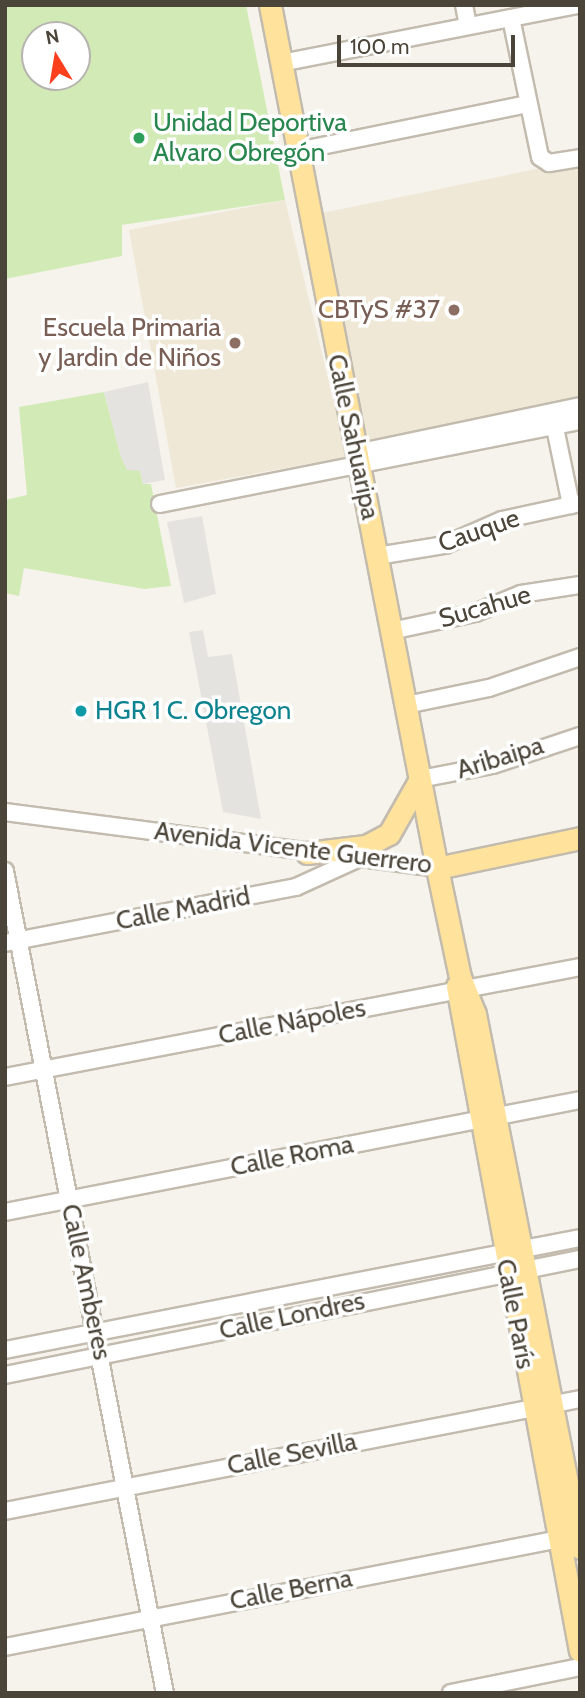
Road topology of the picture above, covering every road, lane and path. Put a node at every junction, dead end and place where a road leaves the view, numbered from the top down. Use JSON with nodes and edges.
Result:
{"nodes":[{"id":1,"x":270,"y":5,"type":"edge"},
{"id":2,"x":464,"y":5,"type":"edge"},
{"id":3,"x":576,"y":5,"type":"edge"},
{"id":4,"x":511,"y":18,"type":"junction"},
{"id":5,"x":468,"y":26,"type":"junction"},
{"id":6,"x":281,"y":63,"type":"junction"},
{"id":7,"x":528,"y":104,"type":"junction"},
{"id":8,"x":297,"y":151,"type":"junction"},
{"id":9,"x":580,"y":158,"type":"edge"},
{"id":10,"x":580,"y":407,"type":"edge"},
{"id":11,"x":554,"y":419,"type":"junction"},
{"id":12,"x":580,"y":421,"type":"edge"},
{"id":13,"x":357,"y":459,"type":"junction"},
{"id":14,"x":160,"y":504,"type":"dead end"},
{"id":15,"x":576,"y":504,"type":"edge"},
{"id":16,"x":377,"y":556,"type":"junction"},
{"id":17,"x":580,"y":585,"type":"edge"},
{"id":18,"x":391,"y":631,"type":"junction"},
{"id":19,"x":580,"y":657,"type":"edge"},
{"id":20,"x":406,"y":705,"type":"junction"},
{"id":21,"x":580,"y":736,"type":"edge"},
{"id":22,"x":420,"y":779,"type":"junction"},
{"id":23,"x":5,"y":812,"type":"edge"},
{"id":24,"x":580,"y":838,"type":"edge"},
{"id":25,"x":307,"y":853,"type":"junction"},
{"id":26,"x":355,"y":860,"type":"junction"},
{"id":27,"x":437,"y":868,"type":"junction"},
{"id":28,"x":5,"y":871,"type":"edge"},
{"id":29,"x":12,"y":942,"type":"edge"},
{"id":30,"x":580,"y":967,"type":"edge"},
{"id":31,"x":461,"y":985,"type":"junction"},
{"id":32,"x":44,"y":1069,"type":"junction"},
{"id":33,"x":5,"y":1077,"type":"edge"},
{"id":34,"x":580,"y":1100,"type":"edge"},
{"id":35,"x":487,"y":1118,"type":"junction"},
{"id":36,"x":69,"y":1200,"type":"junction"},
{"id":37,"x":5,"y":1212,"type":"edge"},
{"id":38,"x":580,"y":1238,"type":"edge"},
{"id":39,"x":580,"y":1259,"type":"edge"},
{"id":40,"x":514,"y":1261,"type":"junction"},
{"id":41,"x":96,"y":1331,"type":"junction"},
{"id":42,"x":5,"y":1350,"type":"edge"},
{"id":43,"x":102,"y":1356,"type":"junction"},
{"id":44,"x":5,"y":1375,"type":"edge"},
{"id":45,"x":580,"y":1399,"type":"edge"},
{"id":46,"x":541,"y":1406,"type":"junction"},
{"id":47,"x":127,"y":1486,"type":"junction"},
{"id":48,"x":5,"y":1511,"type":"edge"},
{"id":49,"x":574,"y":1539,"type":"edge"},
{"id":50,"x":151,"y":1618,"type":"junction"},
{"id":51,"x":5,"y":1647,"type":"edge"},
{"id":52,"x":580,"y":1651,"type":"edge"},
{"id":53,"x":580,"y":1667,"type":"edge"},
{"id":54,"x":164,"y":1693,"type":"edge"},
{"id":55,"x":451,"y":1693,"type":"edge"}],
"edges":[{"from":1,"to":6,"type":"main road","name":"Calle Sahuaripa"},
{"from":2,"to":5,"type":"street"},
{"from":3,"to":4,"type":"street"},
{"from":4,"to":5,"type":"street"},
{"from":4,"to":7,"type":"street"},
{"from":5,"to":6,"type":"street"},
{"from":6,"to":8,"type":"main road","name":"Calle Sahuaripa"},
{"from":7,"to":8,"type":"street"},
{"from":7,"to":9,"type":"street"},
{"from":8,"to":13,"type":"main road","name":"Calle Sahuaripa"},
{"from":10,"to":11,"type":"street"},
{"from":11,"to":12,"type":"street"},
{"from":11,"to":13,"type":"street"},
{"from":11,"to":15,"type":"street"},
{"from":13,"to":14,"type":"street"},
{"from":13,"to":16,"type":"main road","name":"Calle Sahuaripa"},
{"from":15,"to":16,"type":"street","name":"Cauque"},
{"from":16,"to":18,"type":"main road","name":"Calle Sahuaripa"},
{"from":17,"to":18,"type":"street","name":"Sucahue"},
{"from":18,"to":20,"type":"main road","name":"Calle Sahuaripa"},
{"from":19,"to":20,"type":"street"},
{"from":20,"to":22,"type":"main road","name":"Calle Sahuaripa"},
{"from":21,"to":22,"type":"street","name":"Aribaipa"},
{"from":22,"to":25,"type":"main road"},
{"from":22,"to":27,"type":"main road","name":"Calle Sahuaripa"},
{"from":23,"to":25,"type":"street","name":"Avenida Vicente Guerrero"},
{"from":24,"to":27,"type":"main road","name":"Avenida Vicente Guerrero"},
{"from":25,"to":26,"type":"street","name":"Avenida Vicente Guerrero"},
{"from":26,"to":27,"type":"street","name":"Avenida Vicente Guerrero"},
{"from":26,"to":29,"type":"street","name":"Calle Madrid"},
{"from":27,"to":31,"type":"main road","name":"Calle París"},
{"from":28,"to":29,"type":"street","name":"Calle Amberes"},
{"from":29,"to":32,"type":"street","name":"Calle Amberes"},
{"from":30,"to":31,"type":"street","name":"Calle Nápoles"},
{"from":31,"to":32,"type":"street","name":"Calle Nápoles"},
{"from":31,"to":35,"type":"main road","name":"Calle París"},
{"from":32,"to":33,"type":"street","name":"Calle Nápoles"},
{"from":32,"to":36,"type":"street","name":"Calle Amberes"},
{"from":34,"to":35,"type":"street","name":"Calle Roma"},
{"from":35,"to":36,"type":"street","name":"Calle Roma"},
{"from":35,"to":40,"type":"main road","name":"Calle París"},
{"from":36,"to":37,"type":"street","name":"Calle Roma"},
{"from":36,"to":41,"type":"street","name":"Calle Amberes"},
{"from":38,"to":40,"type":"street","name":"Calle Londres"},
{"from":39,"to":40,"type":"street","name":"Calle Londres"},
{"from":40,"to":41,"type":"street","name":"Calle Londres"},
{"from":40,"to":43,"type":"street","name":"Calle Londres"},
{"from":40,"to":46,"type":"main road","name":"Calle París"},
{"from":41,"to":42,"type":"street","name":"Calle Londres"},
{"from":41,"to":43,"type":"street","name":"Calle Amberes"},
{"from":43,"to":44,"type":"street","name":"Calle Londres"},
{"from":43,"to":47,"type":"street","name":"Calle Amberes"},
{"from":45,"to":46,"type":"street","name":"Calle Sevilla"},
{"from":46,"to":47,"type":"street","name":"Calle Sevilla"},
{"from":46,"to":49,"type":"main road","name":"Calle París"},
{"from":47,"to":48,"type":"street","name":"Calle Sevilla"},
{"from":47,"to":50,"type":"street","name":"Calle Amberes"},
{"from":49,"to":50,"type":"street","name":"Calle Berna"},
{"from":49,"to":52,"type":"main road","name":"Calle París"},
{"from":50,"to":51,"type":"street","name":"Calle Berna"},
{"from":50,"to":54,"type":"street","name":"Calle Amberes"},
{"from":53,"to":55,"type":"street"}]}
